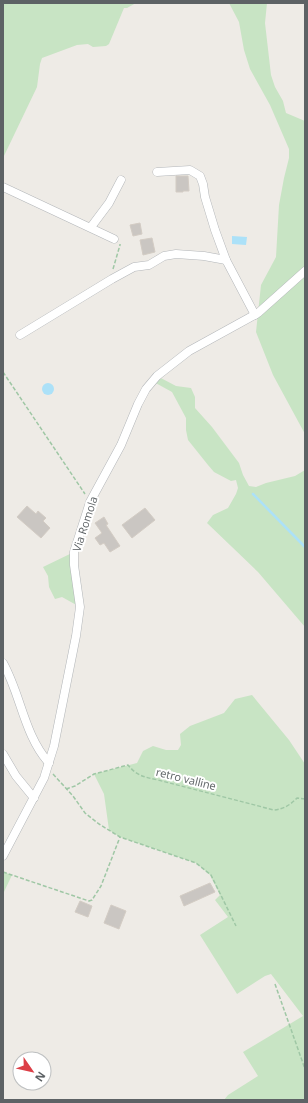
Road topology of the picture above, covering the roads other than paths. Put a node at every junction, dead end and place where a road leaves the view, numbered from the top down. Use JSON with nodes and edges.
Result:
{"nodes":[{"id":1,"x":157,"y":172,"type":"dead end"},
{"id":2,"x":121,"y":180,"type":"dead end"},
{"id":3,"x":3,"y":187,"type":"edge"},
{"id":4,"x":91,"y":227,"type":"junction"},
{"id":5,"x":114,"y":239,"type":"road end"},
{"id":6,"x":226,"y":260,"type":"junction"},
{"id":7,"x":305,"y":271,"type":"edge"},
{"id":8,"x":255,"y":315,"type":"junction"},
{"id":9,"x":20,"y":335,"type":"dead end"},
{"id":10,"x":3,"y":663,"type":"edge"},
{"id":11,"x":3,"y":754,"type":"edge"},
{"id":12,"x":48,"y":766,"type":"junction"},
{"id":13,"x":34,"y":798,"type":"junction"},
{"id":14,"x":3,"y":856,"type":"edge"}],
"edges":[{"from":1,"to":6,"type":"street"},
{"from":2,"to":4,"type":"street"},
{"from":3,"to":4,"type":"street"},
{"from":4,"to":5,"type":"street"},
{"from":6,"to":8,"type":"street"},
{"from":6,"to":9,"type":"street"},
{"from":7,"to":8,"type":"street","name":"Via Romola"},
{"from":8,"to":12,"type":"street","name":"Via Romola"},
{"from":10,"to":12,"type":"street"},
{"from":11,"to":13,"type":"street"},
{"from":12,"to":13,"type":"street","name":"Via Romola"},
{"from":13,"to":14,"type":"street","name":"Via Romola"}]}
